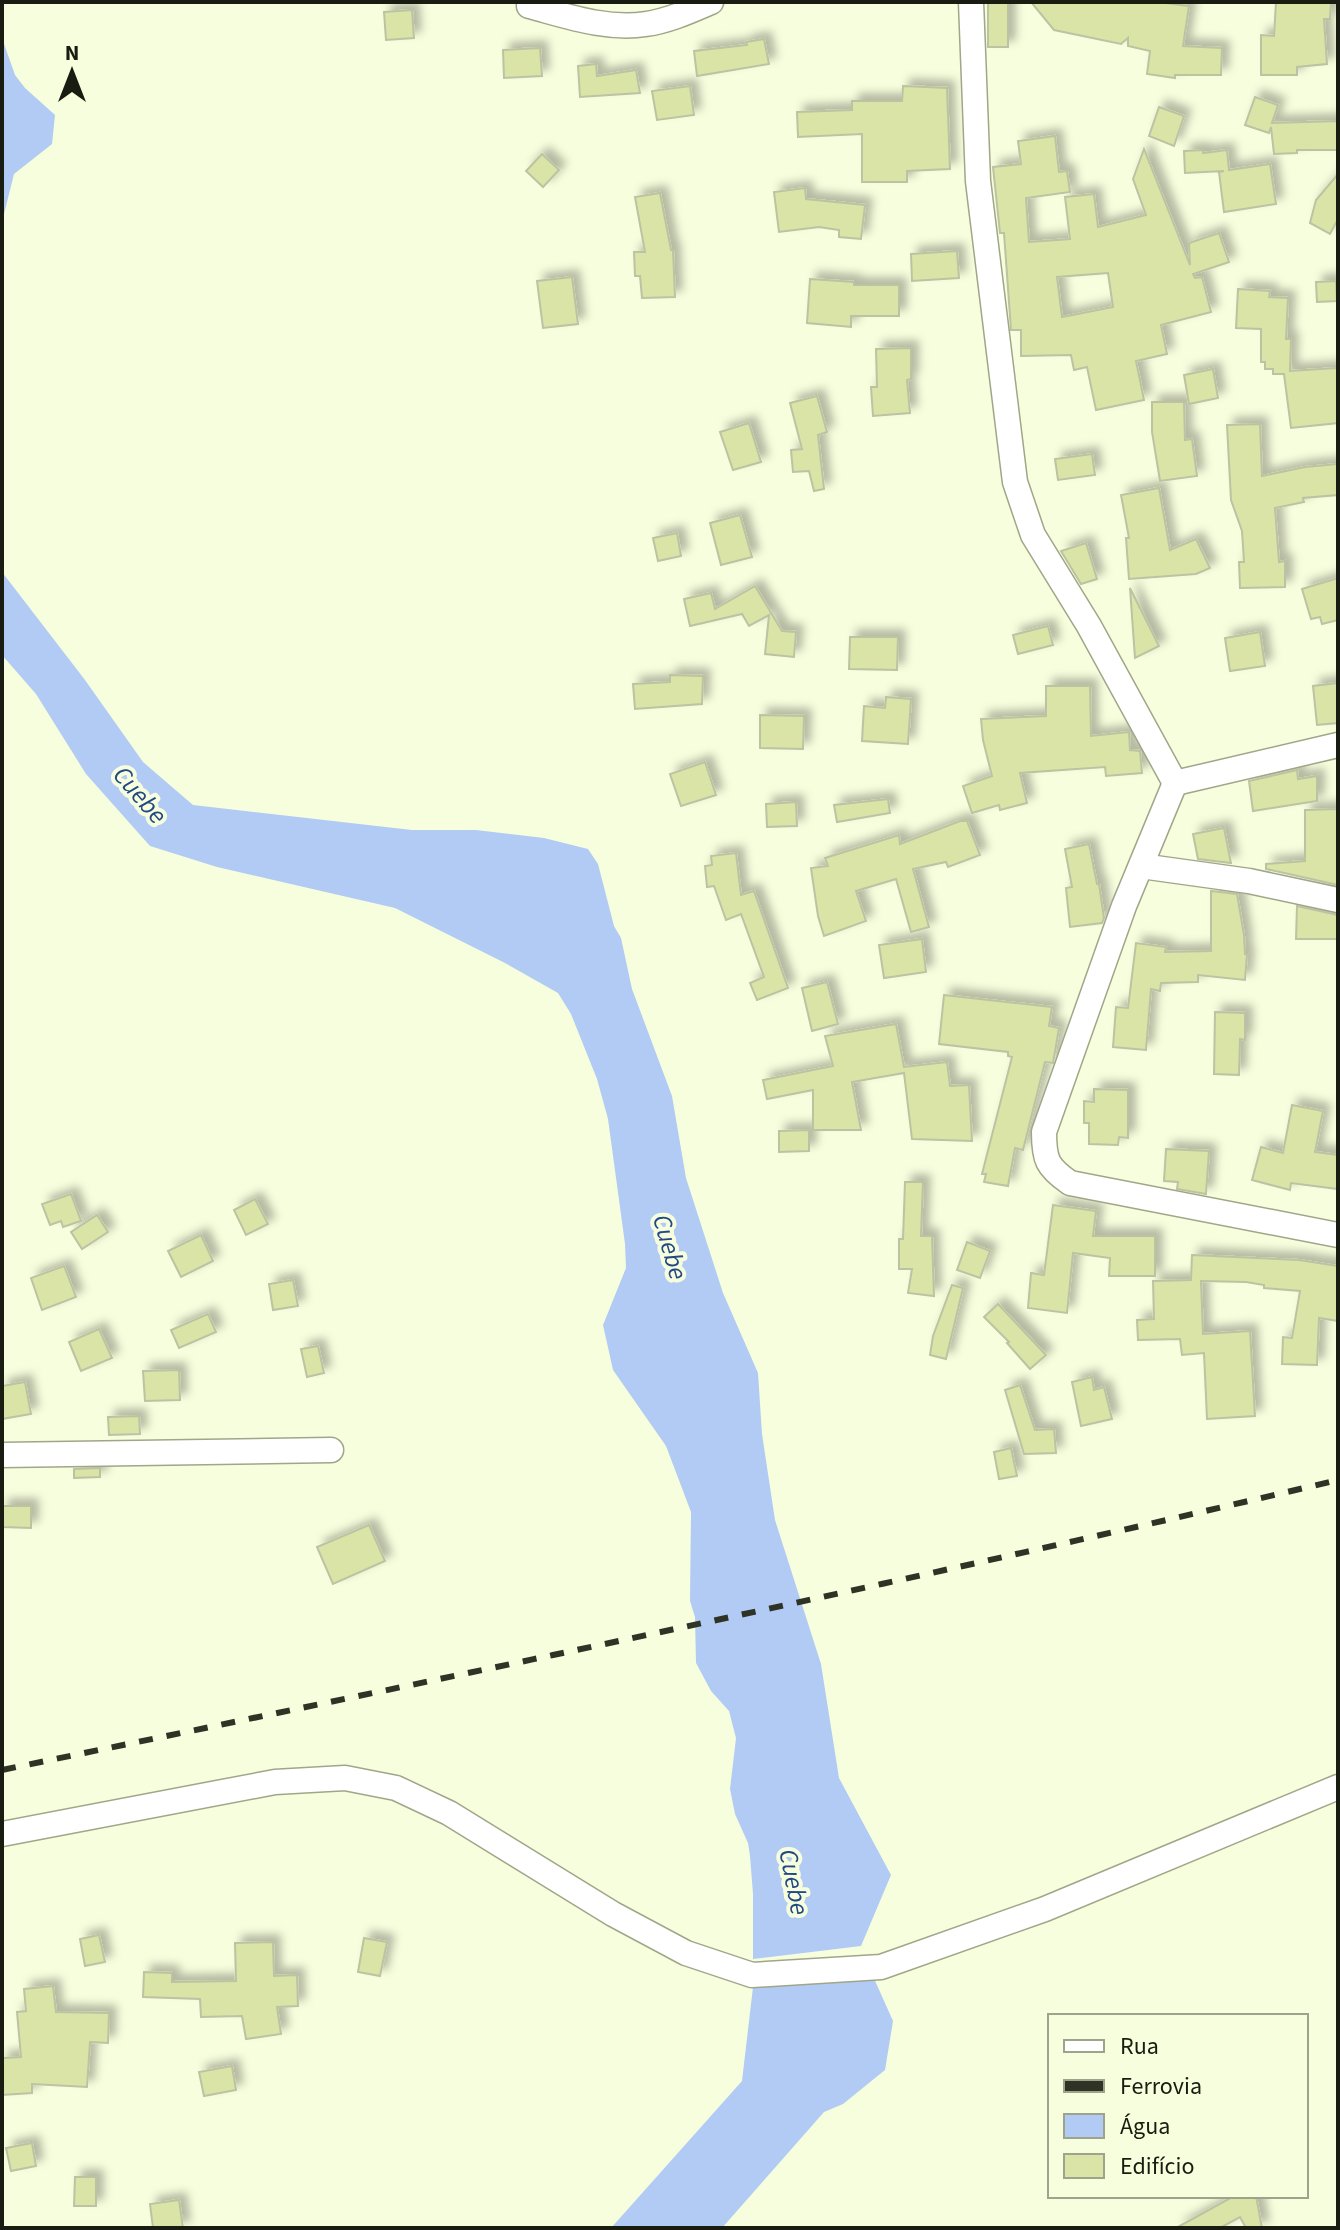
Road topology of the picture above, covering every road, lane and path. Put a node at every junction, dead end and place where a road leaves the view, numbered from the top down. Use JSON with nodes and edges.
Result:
{"nodes":[{"id":1,"x":711,"y":2,"type":"edge"},
{"id":2,"x":971,"y":2,"type":"edge"},
{"id":3,"x":529,"y":6,"type":"dead end"},
{"id":4,"x":1338,"y":745,"type":"edge"},
{"id":5,"x":1175,"y":783,"type":"junction"},
{"id":6,"x":1141,"y":866,"type":"junction"},
{"id":7,"x":1338,"y":900,"type":"edge"},
{"id":8,"x":1338,"y":1235,"type":"edge"},
{"id":9,"x":331,"y":1450,"type":"dead end"},
{"id":10,"x":2,"y":1455,"type":"edge"},
{"id":11,"x":1338,"y":1787,"type":"edge"},
{"id":12,"x":2,"y":1834,"type":"edge"}],
"edges":[{"from":1,"to":3,"type":"street"},
{"from":2,"to":5,"type":"street"},
{"from":4,"to":5,"type":"street"},
{"from":5,"to":6,"type":"street"},
{"from":6,"to":7,"type":"street"},
{"from":6,"to":8,"type":"street"},
{"from":9,"to":10,"type":"street"},
{"from":11,"to":12,"type":"street"}]}
